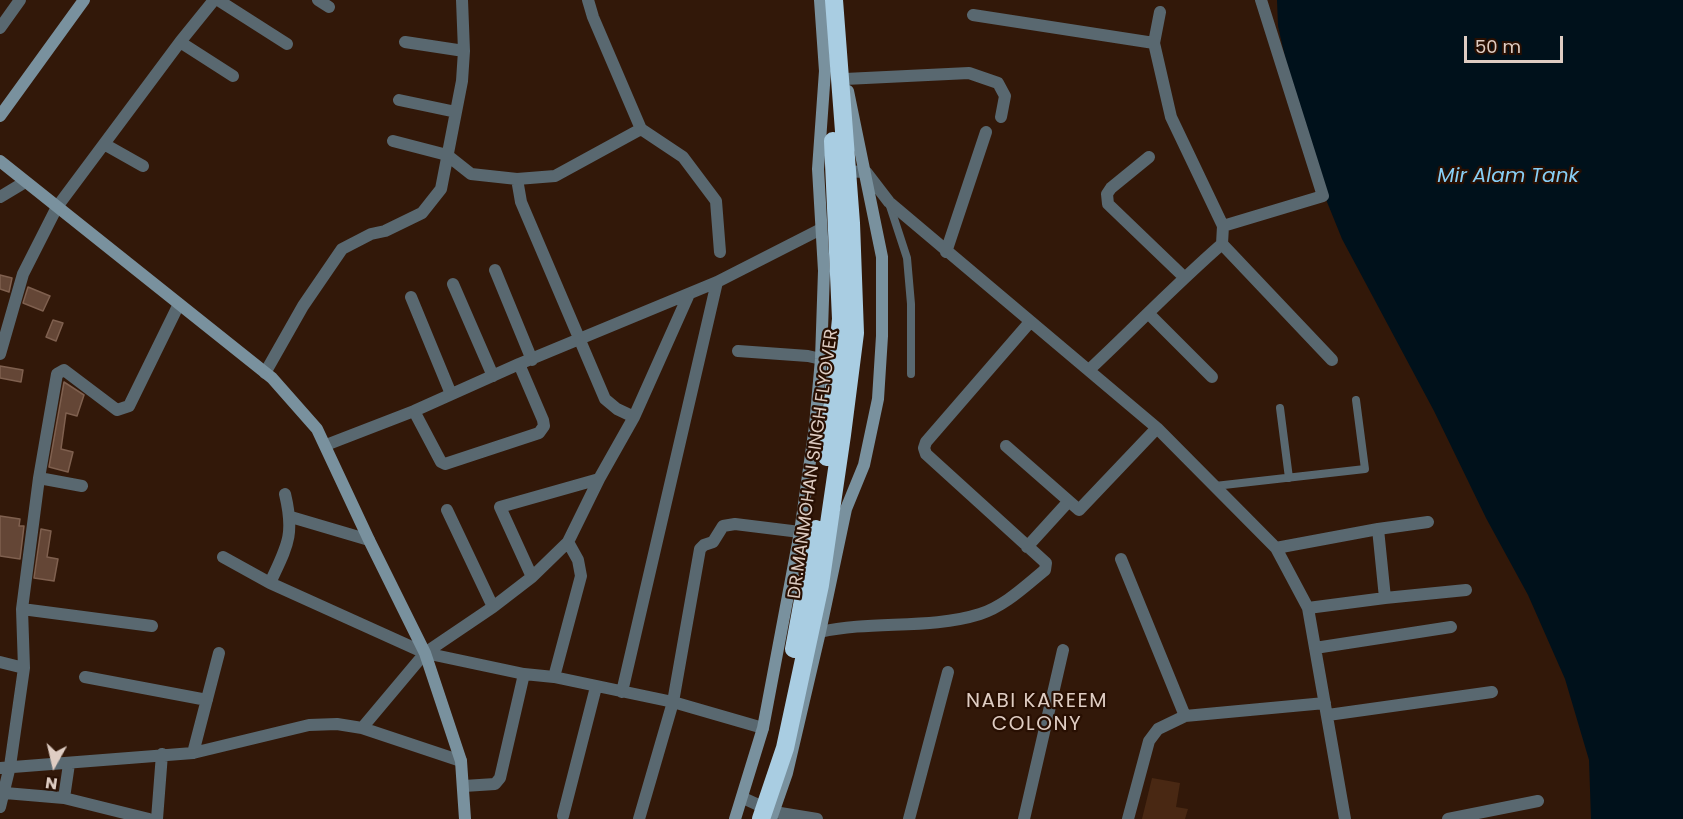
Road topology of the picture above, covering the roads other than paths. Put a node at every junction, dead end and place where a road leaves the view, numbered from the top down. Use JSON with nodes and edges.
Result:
{"nodes":[{"id":1,"x":20,"y":0,"type":"edge"},
{"id":2,"x":84,"y":0,"type":"edge"},
{"id":3,"x":216,"y":0,"type":"edge"},
{"id":4,"x":318,"y":0,"type":"edge"},
{"id":5,"x":462,"y":0,"type":"edge"},
{"id":6,"x":588,"y":0,"type":"edge"},
{"id":7,"x":820,"y":0,"type":"edge"},
{"id":8,"x":826,"y":0,"type":"edge"},
{"id":9,"x":834,"y":0,"type":"edge"},
{"id":10,"x":840,"y":0,"type":"edge"},
{"id":11,"x":1261,"y":0,"type":"edge"},
{"id":12,"x":329,"y":7,"type":"dead end"},
{"id":13,"x":1160,"y":12,"type":"dead end"},
{"id":14,"x":973,"y":15,"type":"dead end"},
{"id":15,"x":0,"y":28,"type":"edge"},
{"id":16,"x":180,"y":42,"type":"junction"},
{"id":17,"x":405,"y":42,"type":"dead end"},
{"id":18,"x":1154,"y":43,"type":"junction"},
{"id":19,"x":287,"y":44,"type":"dead end"},
{"id":20,"x":464,"y":51,"type":"junction"},
{"id":21,"x":233,"y":76,"type":"dead end"},
{"id":22,"x":845,"y":79,"type":"junction"},
{"id":23,"x":399,"y":100,"type":"dead end"},
{"id":24,"x":456,"y":112,"type":"junction"},
{"id":25,"x":0,"y":116,"type":"edge"},
{"id":26,"x":1001,"y":117,"type":"dead end"},
{"id":27,"x":641,"y":129,"type":"junction"},
{"id":28,"x":986,"y":132,"type":"dead end"},
{"id":29,"x":393,"y":141,"type":"dead end"},
{"id":30,"x":104,"y":144,"type":"junction"},
{"id":31,"x":447,"y":155,"type":"junction"},
{"id":32,"x":1149,"y":157,"type":"dead end"},
{"id":33,"x":0,"y":161,"type":"edge"},
{"id":34,"x":143,"y":166,"type":"dead end"},
{"id":35,"x":818,"y":170,"type":"junction"},
{"id":36,"x":866,"y":172,"type":"junction"},
{"id":37,"x":517,"y":178,"type":"junction"},
{"id":38,"x":25,"y":182,"type":"junction"},
{"id":39,"x":0,"y":197,"type":"edge"},
{"id":40,"x":889,"y":202,"type":"junction"},
{"id":41,"x":57,"y":207,"type":"junction"},
{"id":42,"x":1223,"y":226,"type":"junction"},
{"id":43,"x":821,"y":229,"type":"junction"},
{"id":44,"x":1222,"y":244,"type":"junction"},
{"id":45,"x":720,"y":252,"type":"dead end"},
{"id":46,"x":946,"y":252,"type":"junction"},
{"id":47,"x":495,"y":270,"type":"dead end"},
{"id":48,"x":1184,"y":277,"type":"junction"},
{"id":49,"x":717,"y":282,"type":"junction"},
{"id":50,"x":453,"y":284,"type":"dead end"},
{"id":51,"x":689,"y":294,"type":"junction"},
{"id":52,"x":411,"y":297,"type":"dead end"},
{"id":53,"x":179,"y":304,"type":"junction"},
{"id":54,"x":1149,"y":314,"type":"junction"},
{"id":55,"x":1030,"y":322,"type":"junction"},
{"id":56,"x":580,"y":339,"type":"junction"},
{"id":57,"x":738,"y":351,"type":"dead end"},
{"id":58,"x":0,"y":354,"type":"edge"},
{"id":59,"x":821,"y":359,"type":"junction"},
{"id":60,"x":532,"y":360,"type":"junction"},
{"id":61,"x":1332,"y":360,"type":"dead end"},
{"id":62,"x":519,"y":364,"type":"junction"},
{"id":63,"x":1089,"y":370,"type":"junction"},
{"id":64,"x":265,"y":373,"type":"junction"},
{"id":65,"x":911,"y":374,"type":"dead end"},
{"id":66,"x":494,"y":376,"type":"junction"},
{"id":67,"x":1212,"y":377,"type":"dead end"},
{"id":68,"x":451,"y":394,"type":"junction"},
{"id":69,"x":1356,"y":400,"type":"dead end"},
{"id":70,"x":1280,"y":408,"type":"dead end"},
{"id":71,"x":414,"y":411,"type":"junction"},
{"id":72,"x":634,"y":417,"type":"junction"},
{"id":73,"x":1157,"y":428,"type":"junction"},
{"id":74,"x":326,"y":445,"type":"junction"},
{"id":75,"x":1006,"y":446,"type":"dead end"},
{"id":76,"x":1289,"y":477,"type":"junction"},
{"id":77,"x":39,"y":478,"type":"junction"},
{"id":78,"x":599,"y":479,"type":"junction"},
{"id":79,"x":82,"y":486,"type":"dead end"},
{"id":80,"x":1215,"y":486,"type":"junction"},
{"id":81,"x":285,"y":494,"type":"dead end"},
{"id":82,"x":1068,"y":502,"type":"junction"},
{"id":83,"x":447,"y":510,"type":"dead end"},
{"id":84,"x":291,"y":517,"type":"junction"},
{"id":85,"x":1428,"y":522,"type":"dead end"},
{"id":86,"x":1378,"y":529,"type":"junction"},
{"id":87,"x":800,"y":532,"type":"junction"},
{"id":88,"x":369,"y":540,"type":"junction"},
{"id":89,"x":568,"y":542,"type":"junction"},
{"id":90,"x":1027,"y":547,"type":"junction"},
{"id":91,"x":1276,"y":548,"type":"junction"},
{"id":92,"x":223,"y":557,"type":"dead end"},
{"id":93,"x":1121,"y":559,"type":"dead end"},
{"id":94,"x":532,"y":577,"type":"junction"},
{"id":95,"x":270,"y":583,"type":"junction"},
{"id":96,"x":1466,"y":590,"type":"dead end"},
{"id":97,"x":1385,"y":598,"type":"junction"},
{"id":98,"x":493,"y":607,"type":"junction"},
{"id":99,"x":1308,"y":608,"type":"junction"},
{"id":100,"x":22,"y":609,"type":"junction"},
{"id":101,"x":152,"y":626,"type":"dead end"},
{"id":102,"x":1451,"y":627,"type":"dead end"},
{"id":103,"x":820,"y":632,"type":"junction"},
{"id":104,"x":1315,"y":648,"type":"junction"},
{"id":105,"x":1063,"y":650,"type":"dead end"},
{"id":106,"x":219,"y":653,"type":"dead end"},
{"id":107,"x":425,"y":653,"type":"junction"},
{"id":108,"x":0,"y":662,"type":"edge"},
{"id":109,"x":24,"y":668,"type":"junction"},
{"id":110,"x":948,"y":672,"type":"dead end"},
{"id":111,"x":524,"y":675,"type":"junction"},
{"id":112,"x":85,"y":677,"type":"dead end"},
{"id":113,"x":554,"y":677,"type":"junction"},
{"id":114,"x":596,"y":687,"type":"junction"},
{"id":115,"x":622,"y":692,"type":"junction"},
{"id":116,"x":1492,"y":692,"type":"dead end"},
{"id":117,"x":207,"y":700,"type":"junction"},
{"id":118,"x":673,"y":702,"type":"junction"},
{"id":119,"x":1327,"y":709,"type":"junction"},
{"id":120,"x":1185,"y":716,"type":"junction"},
{"id":121,"x":362,"y":728,"type":"junction"},
{"id":122,"x":763,"y":728,"type":"junction"},
{"id":123,"x":193,"y":753,"type":"junction"},
{"id":124,"x":162,"y":754,"type":"junction"},
{"id":125,"x":461,"y":761,"type":"junction"},
{"id":126,"x":69,"y":764,"type":"junction"},
{"id":127,"x":5,"y":767,"type":"edge"},
{"id":128,"x":464,"y":786,"type":"junction"},
{"id":129,"x":5,"y":793,"type":"junction"},
{"id":130,"x":64,"y":798,"type":"junction"},
{"id":131,"x":743,"y":798,"type":"junction"},
{"id":132,"x":1538,"y":801,"type":"dead end"},
{"id":133,"x":0,"y":807,"type":"edge"},
{"id":134,"x":563,"y":816,"type":"dead end"},
{"id":135,"x":769,"y":816,"type":"edge"},
{"id":136,"x":149,"y":819,"type":"edge"},
{"id":137,"x":157,"y":819,"type":"edge"},
{"id":138,"x":465,"y":819,"type":"edge"},
{"id":139,"x":639,"y":819,"type":"edge"},
{"id":140,"x":735,"y":819,"type":"edge"},
{"id":141,"x":749,"y":819,"type":"edge"},
{"id":142,"x":817,"y":819,"type":"edge"},
{"id":143,"x":909,"y":819,"type":"edge"},
{"id":144,"x":1024,"y":819,"type":"edge"},
{"id":145,"x":1128,"y":819,"type":"edge"},
{"id":146,"x":1346,"y":819,"type":"edge"},
{"id":147,"x":1448,"y":819,"type":"edge"}],
"edges":[{"from":1,"to":15,"type":"street"},
{"from":2,"to":25,"type":"street"},
{"from":3,"to":16,"type":"street"},
{"from":3,"to":19,"type":"street"},
{"from":4,"to":12,"type":"street"},
{"from":5,"to":20,"type":"street"},
{"from":6,"to":27,"type":"street"},
{"from":7,"to":35,"type":"street"},
{"from":8,"to":141,"type":"highway","name":"DR.MANMOHAN SINGH FLYOVER","bridge":true},
{"from":9,"to":135,"type":"highway","name":"DR.MANMOHAN SINGH FLYOVER","bridge":true},
{"from":10,"to":22,"type":"street"},
{"from":11,"to":42,"type":"street"},
{"from":13,"to":18,"type":"street"},
{"from":14,"to":18,"type":"street"},
{"from":16,"to":21,"type":"street"},
{"from":16,"to":30,"type":"street"},
{"from":17,"to":20,"type":"street"},
{"from":18,"to":42,"type":"street"},
{"from":20,"to":24,"type":"street"},
{"from":22,"to":26,"type":"street"},
{"from":22,"to":36,"type":"street"},
{"from":23,"to":24,"type":"street"},
{"from":24,"to":31,"type":"street"},
{"from":27,"to":37,"type":"street"},
{"from":27,"to":45,"type":"street"},
{"from":28,"to":46,"type":"street"},
{"from":29,"to":31,"type":"street"},
{"from":30,"to":34,"type":"street"},
{"from":30,"to":41,"type":"street"},
{"from":31,"to":37,"type":"street"},
{"from":31,"to":64,"type":"street"},
{"from":32,"to":48,"type":"street"},
{"from":33,"to":38,"type":"street"},
{"from":35,"to":36,"type":"street"},
{"from":35,"to":43,"type":"street"},
{"from":36,"to":40,"type":"street"},
{"from":36,"to":103,"type":"street"},
{"from":37,"to":56,"type":"street"},
{"from":38,"to":39,"type":"street"},
{"from":38,"to":41,"type":"street"},
{"from":40,"to":46,"type":"street"},
{"from":40,"to":65,"type":"lane"},
{"from":41,"to":53,"type":"street"},
{"from":41,"to":58,"type":"street"},
{"from":42,"to":44,"type":"street"},
{"from":43,"to":49,"type":"street"},
{"from":43,"to":59,"type":"street"},
{"from":44,"to":48,"type":"street"},
{"from":44,"to":61,"type":"street"},
{"from":46,"to":55,"type":"street"},
{"from":47,"to":60,"type":"street"},
{"from":48,"to":54,"type":"street"},
{"from":49,"to":51,"type":"street"},
{"from":49,"to":115,"type":"street"},
{"from":50,"to":66,"type":"street"},
{"from":51,"to":56,"type":"street"},
{"from":51,"to":72,"type":"street"},
{"from":52,"to":68,"type":"street"},
{"from":53,"to":64,"type":"street"},
{"from":53,"to":77,"type":"street"},
{"from":54,"to":63,"type":"street"},
{"from":54,"to":67,"type":"street"},
{"from":55,"to":63,"type":"street"},
{"from":55,"to":90,"type":"street"},
{"from":56,"to":60,"type":"street"},
{"from":56,"to":72,"type":"street"},
{"from":57,"to":59,"type":"street"},
{"from":59,"to":87,"type":"street"},
{"from":60,"to":62,"type":"street"},
{"from":62,"to":66,"type":"street"},
{"from":62,"to":71,"type":"street"},
{"from":63,"to":73,"type":"street"},
{"from":64,"to":74,"type":"street"},
{"from":66,"to":68,"type":"street"},
{"from":68,"to":71,"type":"street"},
{"from":69,"to":76,"type":"lane"},
{"from":70,"to":76,"type":"lane"},
{"from":71,"to":74,"type":"street"},
{"from":72,"to":78,"type":"street"},
{"from":73,"to":80,"type":"street"},
{"from":73,"to":82,"type":"street"},
{"from":74,"to":88,"type":"street"},
{"from":75,"to":82,"type":"street"},
{"from":76,"to":80,"type":"lane"},
{"from":77,"to":79,"type":"street"},
{"from":77,"to":100,"type":"street"},
{"from":78,"to":89,"type":"street"},
{"from":78,"to":94,"type":"street"},
{"from":80,"to":91,"type":"street"},
{"from":81,"to":84,"type":"street"},
{"from":82,"to":90,"type":"street"},
{"from":83,"to":98,"type":"street"},
{"from":84,"to":88,"type":"street"},
{"from":84,"to":95,"type":"street"},
{"from":85,"to":86,"type":"street"},
{"from":86,"to":91,"type":"street"},
{"from":86,"to":97,"type":"street"},
{"from":87,"to":118,"type":"street"},
{"from":87,"to":122,"type":"street"},
{"from":88,"to":107,"type":"street"},
{"from":89,"to":94,"type":"street"},
{"from":89,"to":113,"type":"street"},
{"from":90,"to":103,"type":"street"},
{"from":91,"to":99,"type":"street"},
{"from":92,"to":95,"type":"street"},
{"from":93,"to":120,"type":"street"},
{"from":94,"to":98,"type":"street"},
{"from":95,"to":107,"type":"street"},
{"from":96,"to":97,"type":"street"},
{"from":97,"to":99,"type":"street"},
{"from":98,"to":107,"type":"street"},
{"from":99,"to":104,"type":"street"},
{"from":100,"to":101,"type":"street"},
{"from":100,"to":109,"type":"street"},
{"from":102,"to":104,"type":"street"},
{"from":103,"to":135,"type":"street"},
{"from":104,"to":119,"type":"street"},
{"from":105,"to":144,"type":"street"},
{"from":106,"to":117,"type":"street"},
{"from":107,"to":111,"type":"street"},
{"from":107,"to":121,"type":"street"},
{"from":107,"to":125,"type":"street"},
{"from":108,"to":109,"type":"street"},
{"from":109,"to":127,"type":"street"},
{"from":110,"to":143,"type":"street"},
{"from":111,"to":113,"type":"street"},
{"from":111,"to":128,"type":"street"},
{"from":112,"to":117,"type":"street"},
{"from":113,"to":114,"type":"street"},
{"from":114,"to":115,"type":"street"},
{"from":114,"to":134,"type":"street"},
{"from":115,"to":118,"type":"street"},
{"from":116,"to":119,"type":"street"},
{"from":117,"to":123,"type":"street"},
{"from":118,"to":122,"type":"street"},
{"from":118,"to":139,"type":"street"},
{"from":119,"to":120,"type":"street"},
{"from":119,"to":146,"type":"street"},
{"from":120,"to":145,"type":"street"},
{"from":121,"to":123,"type":"street"},
{"from":121,"to":125,"type":"street"},
{"from":122,"to":131,"type":"street"},
{"from":123,"to":124,"type":"street"},
{"from":124,"to":126,"type":"street"},
{"from":124,"to":137,"type":"street"},
{"from":125,"to":128,"type":"street"},
{"from":126,"to":127,"type":"street"},
{"from":126,"to":130,"type":"street"},
{"from":127,"to":129,"type":"street"},
{"from":128,"to":138,"type":"street"},
{"from":129,"to":130,"type":"street"},
{"from":129,"to":133,"type":"street"},
{"from":130,"to":136,"type":"street"},
{"from":131,"to":135,"type":"street"},
{"from":131,"to":140,"type":"street"},
{"from":132,"to":147,"type":"street"},
{"from":135,"to":142,"type":"street"}]}
